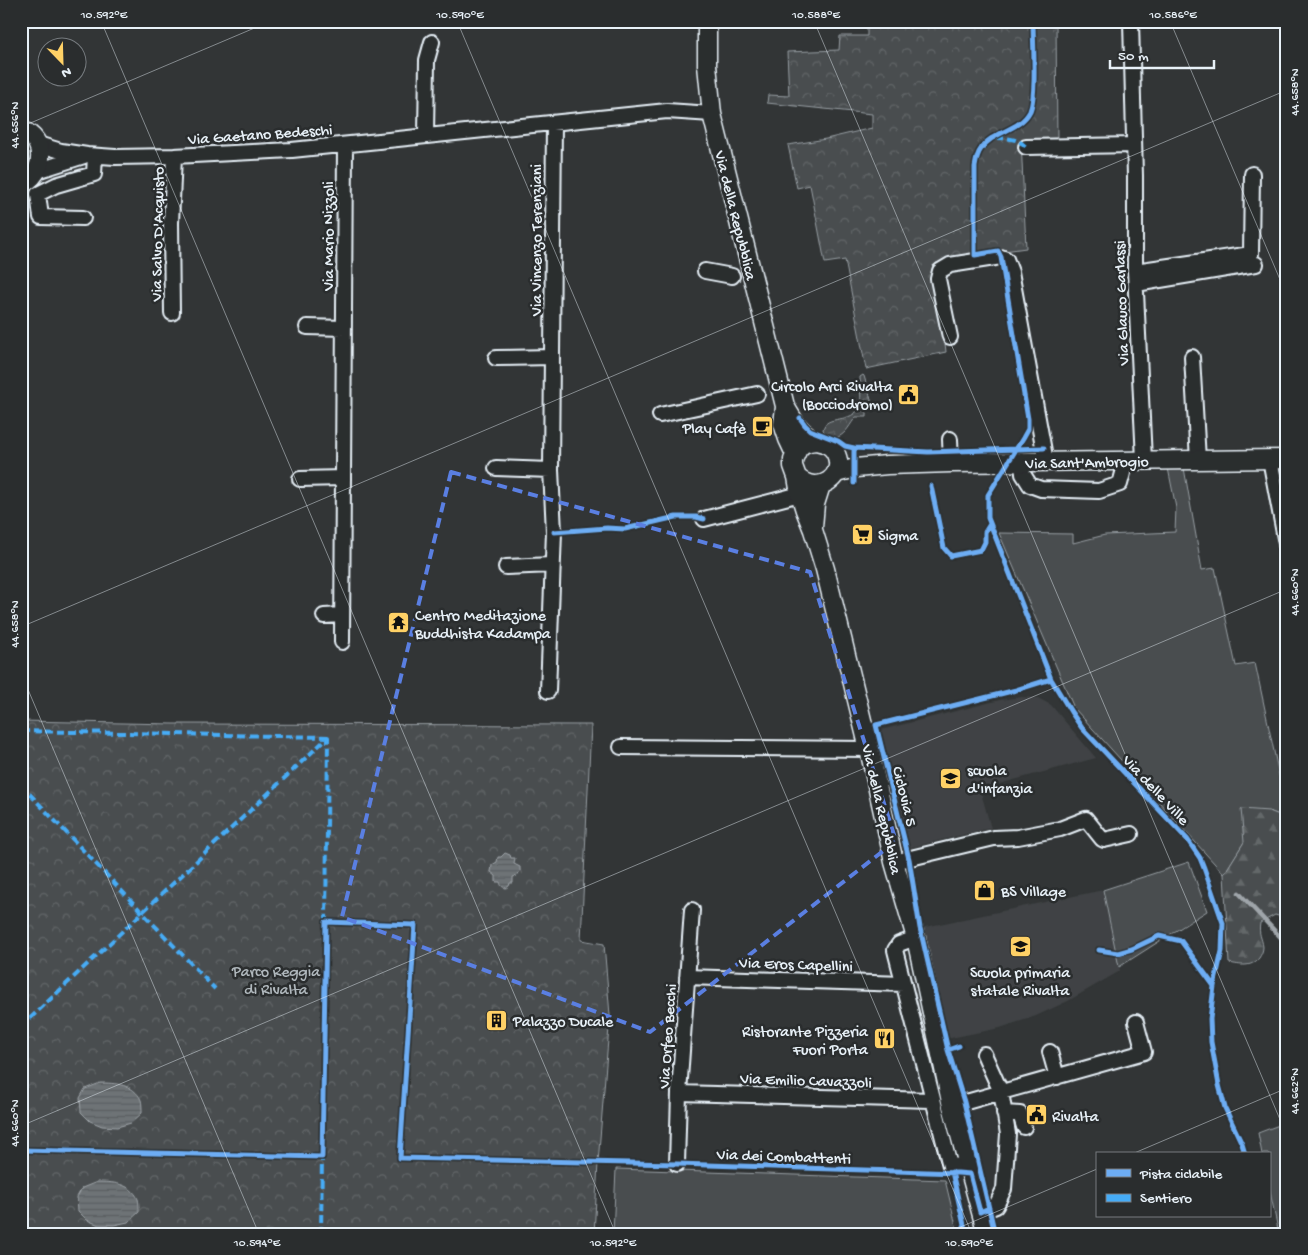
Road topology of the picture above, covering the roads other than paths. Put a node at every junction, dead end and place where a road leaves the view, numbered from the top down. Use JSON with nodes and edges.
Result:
{"nodes":[{"id":1,"x":707,"y":21,"type":"edge"},
{"id":2,"x":1131,"y":21,"type":"edge"},
{"id":3,"x":432,"y":42,"type":"dead end"},
{"id":4,"x":712,"y":114,"type":"junction"},
{"id":5,"x":554,"y":123,"type":"junction"},
{"id":6,"x":22,"y":127,"type":"edge"},
{"id":7,"x":426,"y":136,"type":"junction"},
{"id":8,"x":38,"y":144,"type":"junction"},
{"id":9,"x":345,"y":145,"type":"junction"},
{"id":10,"x":1134,"y":145,"type":"junction"},
{"id":11,"x":1026,"y":147,"type":"dead end"},
{"id":12,"x":91,"y":156,"type":"junction"},
{"id":13,"x":174,"y":156,"type":"junction"},
{"id":14,"x":37,"y":171,"type":"junction"},
{"id":15,"x":1252,"y":174,"type":"dead end"},
{"id":16,"x":21,"y":184,"type":"edge"},
{"id":17,"x":82,"y":218,"type":"dead end"},
{"id":18,"x":1256,"y":264,"type":"dead end"},
{"id":19,"x":705,"y":271,"type":"dead end"},
{"id":20,"x":732,"y":276,"type":"dead end"},
{"id":21,"x":1135,"y":277,"type":"junction"},
{"id":22,"x":172,"y":313,"type":"dead end"},
{"id":23,"x":307,"y":327,"type":"dead end"},
{"id":24,"x":344,"y":328,"type":"junction"},
{"id":25,"x":950,"y":337,"type":"dead end"},
{"id":26,"x":552,"y":357,"type":"junction"},
{"id":27,"x":1192,"y":357,"type":"dead end"},
{"id":28,"x":496,"y":358,"type":"dead end"},
{"id":29,"x":757,"y":394,"type":"dead end"},
{"id":30,"x":785,"y":406,"type":"junction"},
{"id":31,"x":660,"y":415,"type":"dead end"},
{"id":32,"x":950,"y":439,"type":"dead end"},
{"id":33,"x":815,"y":440,"type":"junction"},
{"id":34,"x":834,"y":451,"type":"junction"},
{"id":35,"x":795,"y":454,"type":"junction"},
{"id":36,"x":1278,"y":459,"type":"edge"},
{"id":37,"x":1144,"y":460,"type":"junction"},
{"id":38,"x":1198,"y":460,"type":"junction"},
{"id":39,"x":1123,"y":461,"type":"junction"},
{"id":40,"x":1022,"y":462,"type":"junction"},
{"id":41,"x":1046,"y":462,"type":"junction"},
{"id":42,"x":951,"y":463,"type":"junction"},
{"id":43,"x":887,"y":465,"type":"junction"},
{"id":44,"x":496,"y":468,"type":"dead end"},
{"id":45,"x":551,"y":470,"type":"junction"},
{"id":46,"x":836,"y":473,"type":"junction"},
{"id":47,"x":343,"y":478,"type":"junction"},
{"id":48,"x":300,"y":479,"type":"dead end"},
{"id":49,"x":798,"y":485,"type":"junction"},
{"id":50,"x":821,"y":485,"type":"junction"},
{"id":51,"x":704,"y":519,"type":"dead end"},
{"id":52,"x":813,"y":530,"type":"junction"},
{"id":53,"x":1287,"y":549,"type":"edge"},
{"id":54,"x":552,"y":565,"type":"junction"},
{"id":55,"x":506,"y":567,"type":"dead end"},
{"id":56,"x":342,"y":615,"type":"junction"},
{"id":57,"x":324,"y":616,"type":"dead end"},
{"id":58,"x":342,"y":642,"type":"dead end"},
{"id":59,"x":548,"y":691,"type":"dead end"},
{"id":60,"x":621,"y":747,"type":"dead end"},
{"id":61,"x":869,"y":749,"type":"junction"},
{"id":62,"x":1131,"y":834,"type":"dead end"},
{"id":63,"x":894,"y":862,"type":"junction"},
{"id":64,"x":692,"y":910,"type":"dead end"},
{"id":65,"x":916,"y":938,"type":"junction"},
{"id":66,"x":687,"y":977,"type":"junction"},
{"id":67,"x":904,"y":984,"type":"junction"},
{"id":68,"x":1136,"y":1022,"type":"dead end"},
{"id":69,"x":1050,"y":1052,"type":"dead end"},
{"id":70,"x":984,"y":1054,"type":"dead end"},
{"id":71,"x":1057,"y":1077,"type":"junction"},
{"id":72,"x":1001,"y":1092,"type":"junction"},
{"id":73,"x":679,"y":1093,"type":"junction"},
{"id":74,"x":932,"y":1100,"type":"junction"},
{"id":75,"x":952,"y":1106,"type":"junction"},
{"id":76,"x":1004,"y":1113,"type":"junction"},
{"id":77,"x":1024,"y":1127,"type":"dead end"},
{"id":78,"x":676,"y":1164,"type":"dead end"},
{"id":79,"x":968,"y":1165,"type":"junction"},
{"id":80,"x":988,"y":1209,"type":"junction"},
{"id":81,"x":987,"y":1234,"type":"edge"}],
"edges":[{"from":1,"to":4,"type":"main road","name":"Via della Repubblica"},
{"from":2,"to":10,"type":"street","name":"Via Glauco Garlassi"},
{"from":3,"to":7,"type":"street"},
{"from":4,"to":5,"type":"street","name":"Via Gaetano Bedeschi"},
{"from":4,"to":30,"type":"main road","name":"Via della Repubblica"},
{"from":5,"to":7,"type":"street","name":"Via Gaetano Bedeschi"},
{"from":5,"to":26,"type":"street","name":"Via Vincenzo Terenziani"},
{"from":6,"to":8,"type":"main road"},
{"from":7,"to":9,"type":"street","name":"Via Gaetano Bedeschi"},
{"from":8,"to":12,"type":"street","name":"Via Gaetano Bedeschi"},
{"from":8,"to":14,"type":"main road"},
{"from":9,"to":13,"type":"street","name":"Via Gaetano Bedeschi"},
{"from":9,"to":24,"type":"street","name":"Via Mario Nizzoli"},
{"from":10,"to":11,"type":"street"},
{"from":10,"to":21,"type":"street","name":"Via Glauco Garlassi"},
{"from":12,"to":13,"type":"street","name":"Via Gaetano Bedeschi"},
{"from":12,"to":14,"type":"street","name":"Via Gaetano Bedeschi"},
{"from":12,"to":17,"type":"street"},
{"from":13,"to":22,"type":"street","name":"Via Salvo D'Acquisto"},
{"from":14,"to":16,"type":"main road"},
{"from":15,"to":21,"type":"street"},
{"from":18,"to":21,"type":"street"},
{"from":19,"to":20,"type":"street"},
{"from":21,"to":37,"type":"street","name":"Via Glauco Garlassi"},
{"from":23,"to":24,"type":"street"},
{"from":24,"to":47,"type":"street","name":"Via Mario Nizzoli"},
{"from":25,"to":41,"type":"street"},
{"from":26,"to":28,"type":"street"},
{"from":26,"to":45,"type":"street","name":"Via Vincenzo Terenziani"},
{"from":27,"to":38,"type":"street"},
{"from":29,"to":31,"type":"street"},
{"from":30,"to":33,"type":"main road","name":"Via della Repubblica"},
{"from":30,"to":35,"type":"main road","name":"Via della Repubblica"},
{"from":32,"to":42,"type":"street"},
{"from":33,"to":34,"type":"main road","name":"Via della Repubblica"},
{"from":33,"to":35,"type":"main road"},
{"from":34,"to":43,"type":"main road","name":"Via Sant'Ambrogio"},
{"from":34,"to":46,"type":"main road"},
{"from":35,"to":49,"type":"main road","name":"Via della Repubblica"},
{"from":36,"to":38,"type":"main road","name":"Via Sant'Ambrogio"},
{"from":36,"to":53,"type":"street"},
{"from":37,"to":38,"type":"main road","name":"Via Sant'Ambrogio"},
{"from":37,"to":39,"type":"main road","name":"Via Sant'Ambrogio"},
{"from":39,"to":40,"type":"street"},
{"from":39,"to":41,"type":"main road","name":"Via Sant'Ambrogio"},
{"from":40,"to":41,"type":"main road","name":"Via Sant'Ambrogio"},
{"from":40,"to":42,"type":"main road","name":"Via Sant'Ambrogio"},
{"from":42,"to":43,"type":"main road","name":"Via Sant'Ambrogio"},
{"from":43,"to":46,"type":"main road","name":"Via Sant'Ambrogio"},
{"from":44,"to":45,"type":"street"},
{"from":45,"to":54,"type":"street","name":"Via Vincenzo Terenziani"},
{"from":46,"to":50,"type":"main road"},
{"from":47,"to":48,"type":"street"},
{"from":47,"to":56,"type":"street","name":"Via Mario Nizzoli"},
{"from":49,"to":50,"type":"main road"},
{"from":49,"to":51,"type":"street"},
{"from":49,"to":52,"type":"main road","name":"Via della Repubblica"},
{"from":50,"to":52,"type":"main road","name":"Via della Repubblica"},
{"from":52,"to":61,"type":"main road","name":"Via della Repubblica"},
{"from":54,"to":55,"type":"street"},
{"from":54,"to":59,"type":"street","name":"Via Vincenzo Terenziani"},
{"from":56,"to":57,"type":"street"},
{"from":56,"to":58,"type":"street","name":"Via Mario Nizzoli"},
{"from":60,"to":61,"type":"street"},
{"from":61,"to":63,"type":"main road","name":"Via della Repubblica"},
{"from":62,"to":63,"type":"street"},
{"from":63,"to":65,"type":"main road","name":"Via della Repubblica"},
{"from":64,"to":66,"type":"street","name":"Via Orfeo Becchi"},
{"from":65,"to":67,"type":"street"},
{"from":65,"to":75,"type":"main road","name":"Via della Repubblica"},
{"from":66,"to":67,"type":"street","name":"Via Eros Capellini"},
{"from":66,"to":73,"type":"street","name":"Via Orfeo Becchi"},
{"from":67,"to":74,"type":"street"},
{"from":68,"to":71,"type":"street"},
{"from":69,"to":71,"type":"street"},
{"from":70,"to":72,"type":"street"},
{"from":71,"to":72,"type":"street"},
{"from":72,"to":75,"type":"street"},
{"from":72,"to":76,"type":"street"},
{"from":73,"to":74,"type":"street","name":"Via Emilio Cavazzoli"},
{"from":73,"to":78,"type":"street","name":"Via Orfeo Becchi"},
{"from":74,"to":79,"type":"street"},
{"from":75,"to":79,"type":"main road","name":"Via della Repubblica"},
{"from":76,"to":77,"type":"street"},
{"from":76,"to":80,"type":"street"},
{"from":79,"to":80,"type":"main road","name":"Via della Repubblica"},
{"from":80,"to":81,"type":"main road","name":"Via della Repubblica"}]}
